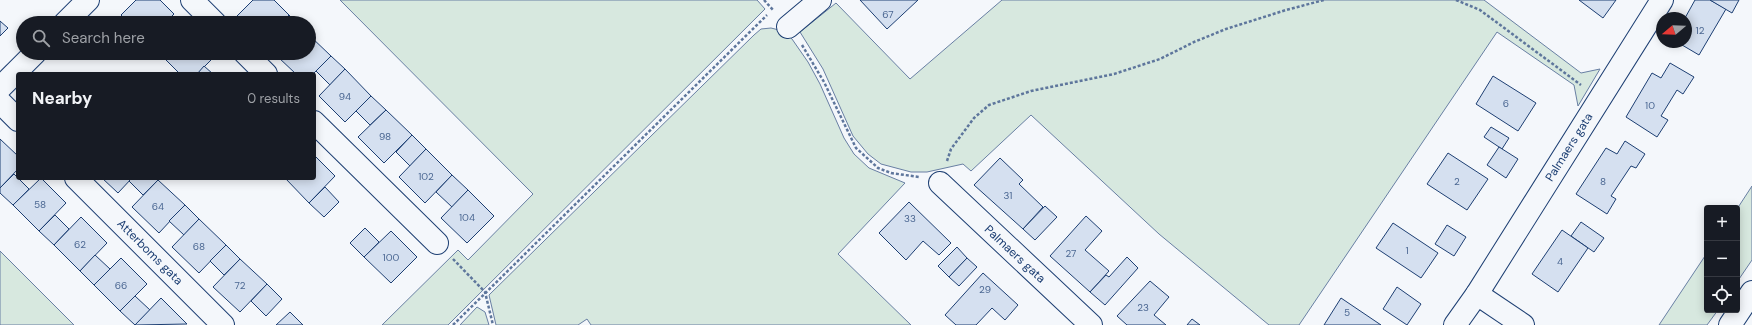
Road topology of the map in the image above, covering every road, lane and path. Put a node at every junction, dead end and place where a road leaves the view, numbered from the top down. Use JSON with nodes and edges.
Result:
{"nodes":[{"id":1,"x":88,"y":0,"type":"edge"},
{"id":2,"x":192,"y":0,"type":"edge"},
{"id":3,"x":764,"y":0,"type":"edge"},
{"id":4,"x":820,"y":0,"type":"edge"},
{"id":5,"x":1324,"y":0,"type":"edge"},
{"id":6,"x":1456,"y":0,"type":"edge"},
{"id":7,"x":1662,"y":0,"type":"edge"},
{"id":8,"x":773,"y":9,"type":"junction"},
{"id":9,"x":72,"y":16,"type":"edge"},
{"id":10,"x":208,"y":16,"type":"edge"},
{"id":11,"x":788,"y":27,"type":"junction"},
{"id":12,"x":28,"y":60,"type":"edge"},
{"id":13,"x":252,"y":60,"type":"edge"},
{"id":14,"x":16,"y":72,"type":"edge"},
{"id":15,"x":16,"y":72,"type":"edge"},
{"id":16,"x":264,"y":72,"type":"edge"},
{"id":17,"x":0,"y":88,"type":"edge"},
{"id":18,"x":1600,"y":98,"type":"junction"},
{"id":19,"x":0,"y":102,"type":"edge"},
{"id":20,"x":16,"y":118,"type":"edge"},
{"id":21,"x":316,"y":124,"type":"edge"},
{"id":22,"x":78,"y":180,"type":"edge"},
{"id":23,"x":940,"y":183,"type":"junction"},
{"id":24,"x":437,"y":243,"type":"joint"},
{"id":25,"x":485,"y":292,"type":"junction"},
{"id":26,"x":1752,"y":292,"type":"edge"},
{"id":27,"x":1477,"y":294,"type":"junction"},
{"id":28,"x":223,"y":325,"type":"edge"},
{"id":29,"x":453,"y":325,"type":"edge"},
{"id":30,"x":493,"y":325,"type":"edge"},
{"id":31,"x":1091,"y":325,"type":"edge"},
{"id":32,"x":1455,"y":325,"type":"edge"},
{"id":33,"x":1523,"y":325,"type":"edge"},
{"id":34,"x":1730,"y":325,"type":"edge"}],
"edges":[{"from":1,"to":9,"type":"street"},
{"from":2,"to":10,"type":"street"},
{"from":3,"to":8,"type":"path"},
{"from":4,"to":11,"type":"street"},
{"from":5,"to":23,"type":"path"},
{"from":6,"to":18,"type":"path"},
{"from":7,"to":18,"type":"street","name":"Palmaers gata"},
{"from":8,"to":11,"type":"path"},
{"from":8,"to":25,"type":"path"},
{"from":11,"to":23,"type":"path"},
{"from":12,"to":15,"type":"street"},
{"from":13,"to":16,"type":"street"},
{"from":14,"to":17,"type":"street"},
{"from":18,"to":27,"type":"street","name":"Palmaers gata"},
{"from":19,"to":20,"type":"street"},
{"from":21,"to":24,"type":"street"},
{"from":22,"to":28,"type":"street","name":"Atterboms gata"},
{"from":23,"to":31,"type":"street","name":"Palmaers gata"},
{"from":24,"to":25,"type":"path"},
{"from":25,"to":29,"type":"path"},
{"from":25,"to":30,"type":"path"},
{"from":26,"to":34,"type":"street"},
{"from":27,"to":32,"type":"street","name":"Palmaers gata"},
{"from":27,"to":33,"type":"street"}]}
